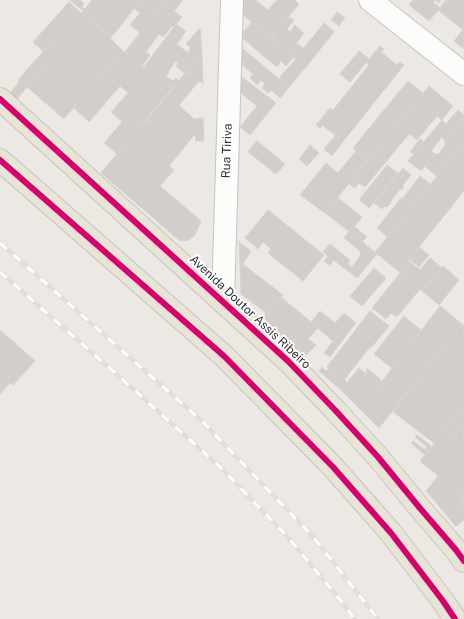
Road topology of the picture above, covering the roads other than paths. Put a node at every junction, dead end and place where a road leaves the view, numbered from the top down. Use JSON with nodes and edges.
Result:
{"nodes":[{"id":1,"x":232,"y":0,"type":"edge"},
{"id":2,"x":370,"y":0,"type":"edge"},
{"id":3,"x":464,"y":74,"type":"edge"},
{"id":4,"x":0,"y":99,"type":"edge"},
{"id":5,"x":0,"y":160,"type":"edge"},
{"id":6,"x":223,"y":301,"type":"junction"},
{"id":7,"x":464,"y":561,"type":"edge"},
{"id":8,"x":455,"y":619,"type":"edge"}],
"edges":[{"from":1,"to":6,"type":"street","name":"Rua Tiriva"},
{"from":2,"to":3,"type":"street"},
{"from":4,"to":6,"type":"main road","name":"Avenida Doutor Assis Ribeiro"},
{"from":5,"to":8,"type":"main road"},
{"from":6,"to":7,"type":"main road","name":"Avenida Doutor Assis Ribeiro"}]}
